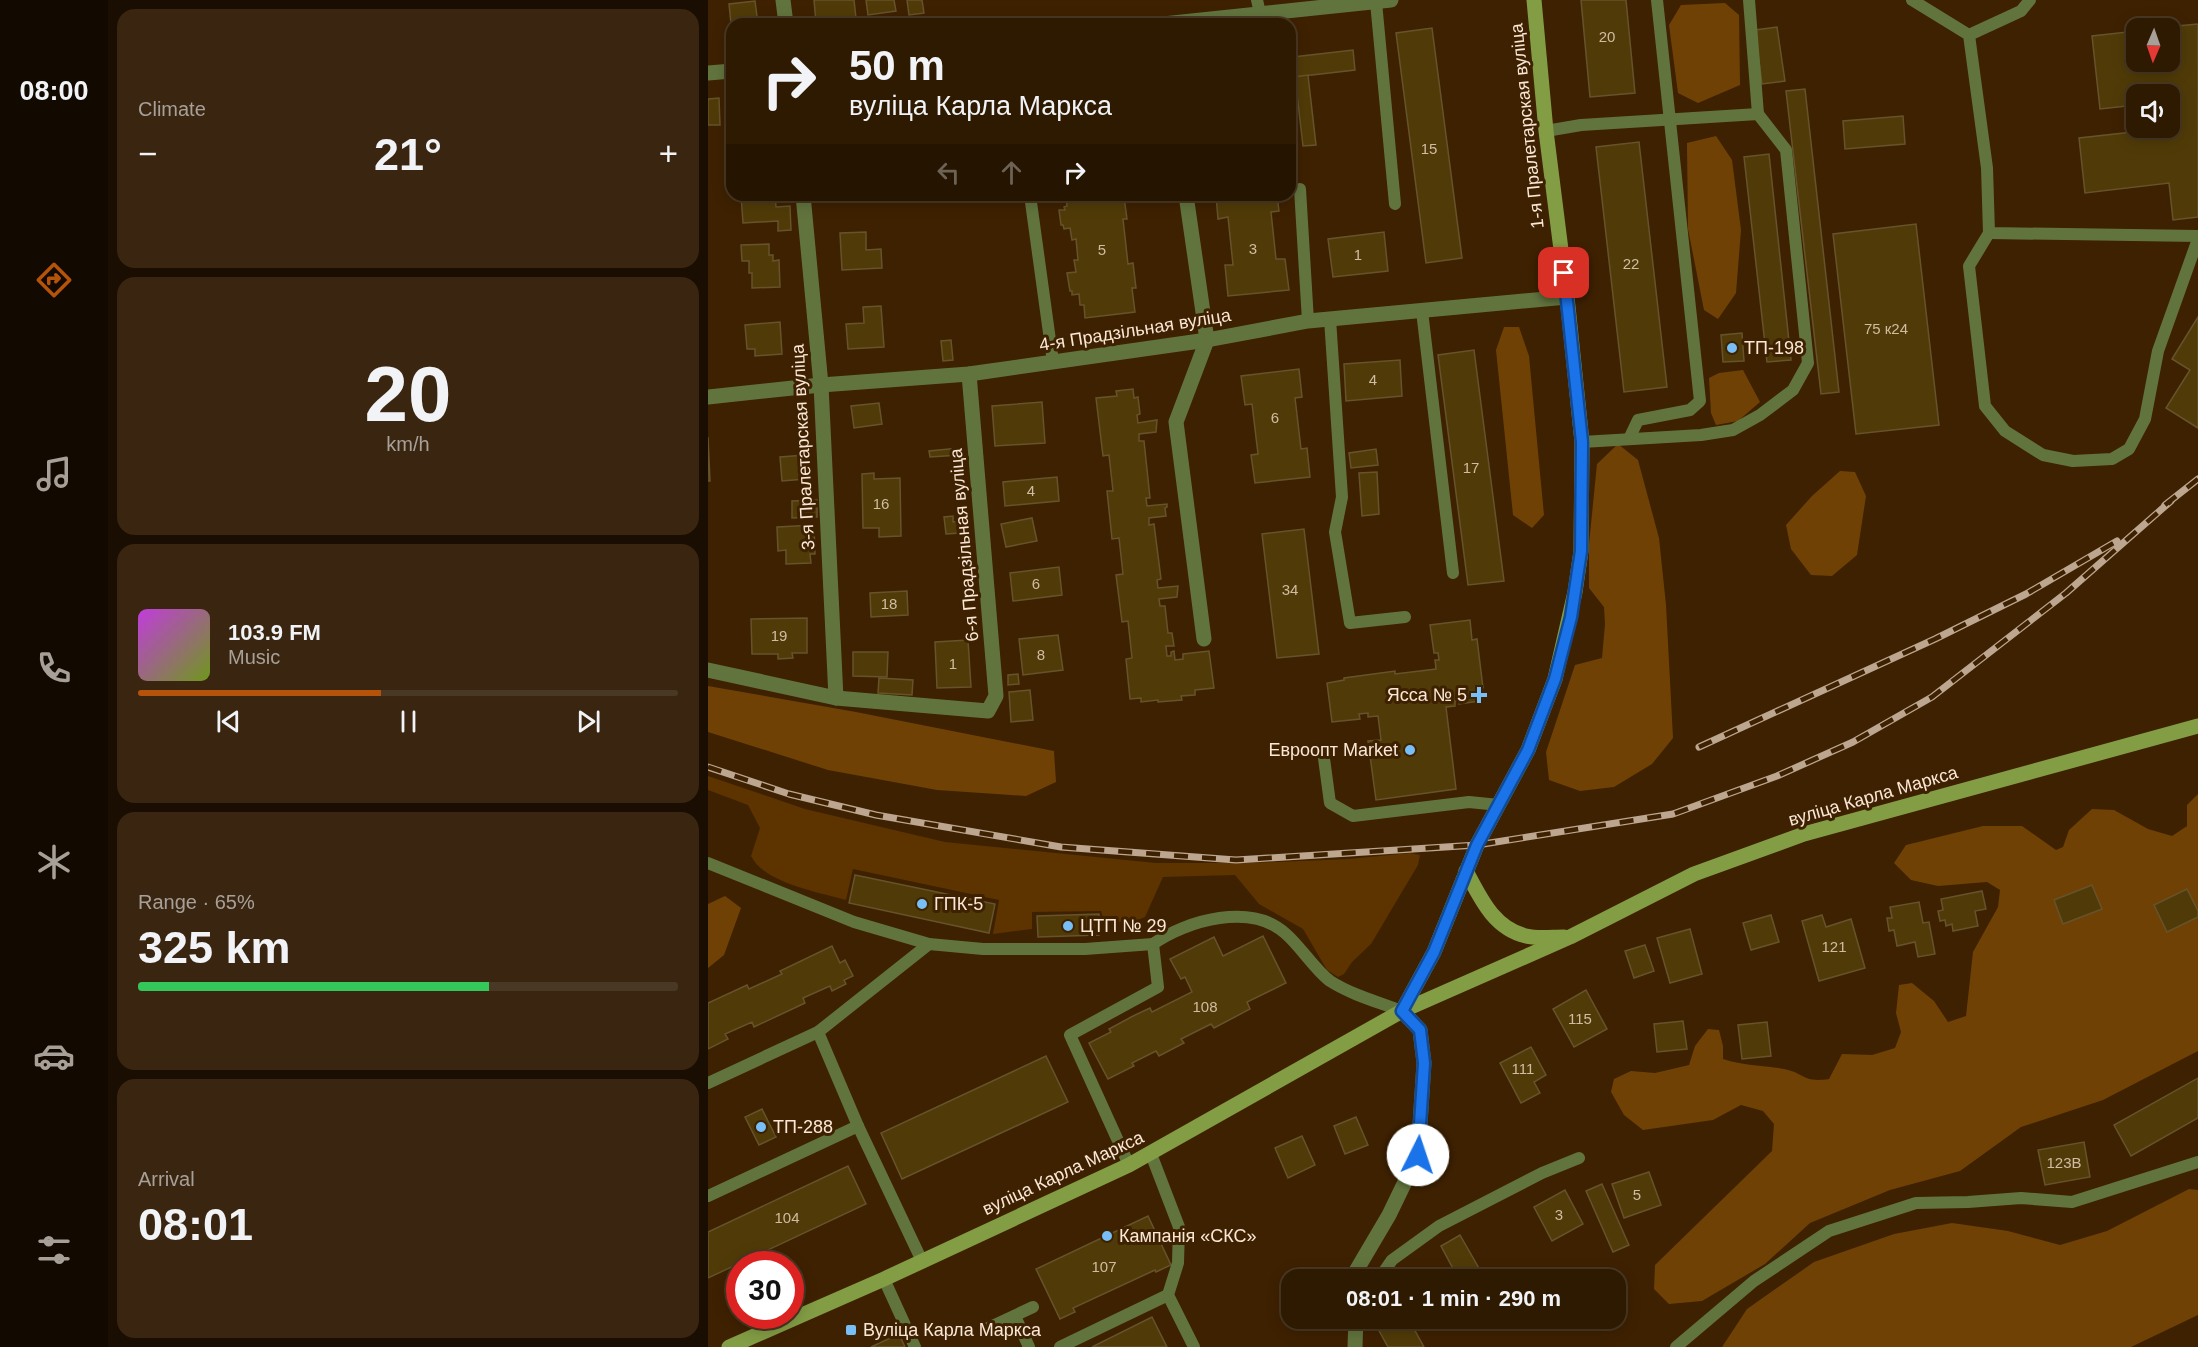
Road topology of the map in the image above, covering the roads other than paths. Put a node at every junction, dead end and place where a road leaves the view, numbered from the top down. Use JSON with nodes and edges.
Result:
{"nodes":[{"id":1,"x":783,"y":0,"type":"edge"},
{"id":2,"x":1534,"y":0,"type":"edge"},
{"id":3,"x":1657,"y":0,"type":"edge"},
{"id":4,"x":1749,"y":0,"type":"edge"},
{"id":5,"x":1912,"y":0,"type":"edge"},
{"id":6,"x":2030,"y":0,"type":"edge"},
{"id":7,"x":1383,"y":1,"type":"edge"},
{"id":8,"x":1356,"y":2,"type":"edge"},
{"id":9,"x":1259,"y":7,"type":"edge"},
{"id":10,"x":785,"y":18,"type":"edge"},
{"id":11,"x":1197,"y":18,"type":"edge"},
{"id":12,"x":1969,"y":35,"type":"junction"},
{"id":13,"x":726,"y":72,"type":"edge"},
{"id":14,"x":708,"y":73,"type":"edge"},
{"id":15,"x":1758,"y":114,"type":"junction"},
{"id":16,"x":1671,"y":120,"type":"junction"},
{"id":17,"x":1546,"y":130,"type":"junction"},
{"id":18,"x":1300,"y":189,"type":"dead end"},
{"id":19,"x":804,"y":201,"type":"edge"},
{"id":20,"x":1031,"y":201,"type":"edge"},
{"id":21,"x":1187,"y":201,"type":"edge"},
{"id":22,"x":1395,"y":204,"type":"dead end"},
{"id":23,"x":1989,"y":232,"type":"junction"},
{"id":24,"x":2198,"y":238,"type":"edge"},
{"id":25,"x":1567,"y":297,"type":"junction"},
{"id":26,"x":1422,"y":311,"type":"junction"},
{"id":27,"x":1330,"y":320,"type":"junction"},
{"id":28,"x":1308,"y":321,"type":"junction"},
{"id":29,"x":1207,"y":340,"type":"junction"},
{"id":30,"x":1053,"y":362,"type":"junction"},
{"id":31,"x":969,"y":374,"type":"junction"},
{"id":32,"x":821,"y":385,"type":"junction"},
{"id":33,"x":708,"y":397,"type":"edge"},
{"id":34,"x":1629,"y":439,"type":"junction"},
{"id":35,"x":1582,"y":442,"type":"junction"},
{"id":36,"x":1453,"y":573,"type":"dead end"},
{"id":37,"x":1405,"y":618,"type":"dead end"},
{"id":38,"x":1204,"y":639,"type":"dead end"},
{"id":39,"x":708,"y":670,"type":"edge"},
{"id":40,"x":836,"y":698,"type":"junction"},
{"id":41,"x":2198,"y":726,"type":"edge"},
{"id":42,"x":1323,"y":752,"type":"dead end"},
{"id":43,"x":1499,"y":805,"type":"junction"},
{"id":44,"x":708,"y":863,"type":"edge"},
{"id":45,"x":1466,"y":871,"type":"junction"},
{"id":46,"x":1570,"y":937,"type":"junction"},
{"id":47,"x":928,"y":944,"type":"junction"},
{"id":48,"x":1154,"y":944,"type":"junction"},
{"id":49,"x":1402,"y":1011,"type":"junction"},
{"id":50,"x":818,"y":1032,"type":"junction"},
{"id":51,"x":708,"y":1083,"type":"edge"},
{"id":52,"x":858,"y":1126,"type":"junction"},
{"id":53,"x":1151,"y":1154,"type":"junction"},
{"id":54,"x":1579,"y":1158,"type":"dead end"},
{"id":55,"x":2198,"y":1162,"type":"edge"},
{"id":56,"x":1129,"y":1165,"type":"junction"},
{"id":57,"x":708,"y":1196,"type":"edge"},
{"id":58,"x":921,"y":1261,"type":"junction"},
{"id":59,"x":1357,"y":1269,"type":"edge"},
{"id":60,"x":1386,"y":1269,"type":"edge"},
{"id":61,"x":884,"y":1280,"type":"junction"},
{"id":62,"x":1168,"y":1295,"type":"junction"},
{"id":63,"x":1033,"y":1307,"type":"dead end"},
{"id":64,"x":1015,"y":1316,"type":"junction"},
{"id":65,"x":1356,"y":1329,"type":"edge"},
{"id":66,"x":984,"y":1330,"type":"dead end"},
{"id":67,"x":729,"y":1347,"type":"edge"},
{"id":68,"x":915,"y":1347,"type":"edge"},
{"id":69,"x":1029,"y":1347,"type":"edge"},
{"id":70,"x":1060,"y":1347,"type":"edge"},
{"id":71,"x":1194,"y":1347,"type":"edge"},
{"id":72,"x":1355,"y":1347,"type":"edge"},
{"id":73,"x":1676,"y":1347,"type":"edge"}],
"edges":[{"from":1,"to":10,"type":"street"},
{"from":2,"to":17,"type":"main road","name":"1-я Пралетарская вуліца"},
{"from":3,"to":16,"type":"lane"},
{"from":4,"to":15,"type":"lane"},
{"from":5,"to":12,"type":"lane"},
{"from":6,"to":12,"type":"lane"},
{"from":7,"to":8,"type":"street"},
{"from":7,"to":22,"type":"lane"},
{"from":8,"to":9,"type":"street"},
{"from":9,"to":11,"type":"street"},
{"from":12,"to":23,"type":"lane"},
{"from":13,"to":14,"type":"street"},
{"from":15,"to":16,"type":"lane"},
{"from":15,"to":34,"type":"lane"},
{"from":16,"to":17,"type":"lane"},
{"from":16,"to":34,"type":"lane"},
{"from":17,"to":25,"type":"main road","name":"1-я Пралетарская вуліца"},
{"from":18,"to":28,"type":"lane"},
{"from":19,"to":32,"type":"street","name":"3-я Пралетарская вуліца"},
{"from":20,"to":30,"type":"lane"},
{"from":21,"to":29,"type":"street"},
{"from":23,"to":24,"type":"lane"},
{"from":23,"to":24,"type":"lane"},
{"from":25,"to":26,"type":"street","name":"4-я Прадзільная вуліца"},
{"from":25,"to":35,"type":"main road","name":"1-я Пралетарская вуліца"},
{"from":26,"to":27,"type":"street","name":"4-я Прадзільная вуліца"},
{"from":26,"to":36,"type":"lane"},
{"from":27,"to":28,"type":"street","name":"4-я Прадзільная вуліца"},
{"from":27,"to":37,"type":"lane"},
{"from":28,"to":29,"type":"street","name":"4-я Прадзільная вуліца"},
{"from":29,"to":30,"type":"street","name":"4-я Прадзільная вуліца"},
{"from":29,"to":38,"type":"street"},
{"from":30,"to":31,"type":"street","name":"4-я Прадзільная вуліца"},
{"from":31,"to":32,"type":"street","name":"4-я Прадзільная вуліца"},
{"from":31,"to":40,"type":"street","name":"6-я Прадзільная вуліца"},
{"from":32,"to":33,"type":"street","name":"4-я Прадзільная вуліца"},
{"from":32,"to":40,"type":"street","name":"3-я Пралетарская вуліца"},
{"from":34,"to":35,"type":"lane"},
{"from":35,"to":43,"type":"main road","name":"1-я Пралетарская вуліца"},
{"from":39,"to":40,"type":"street"},
{"from":41,"to":46,"type":"main road","name":"вуліца Карла Маркса"},
{"from":42,"to":43,"type":"lane"},
{"from":43,"to":45,"type":"main road","name":"1-я Пралетарская вуліца"},
{"from":44,"to":47,"type":"lane"},
{"from":45,"to":46,"type":"main road","name":"вуліца Карла Маркса"},
{"from":45,"to":49,"type":"main road"},
{"from":46,"to":49,"type":"main road","name":"вуліца Карла Маркса"},
{"from":47,"to":48,"type":"lane"},
{"from":47,"to":50,"type":"lane"},
{"from":48,"to":49,"type":"lane"},
{"from":48,"to":56,"type":"lane"},
{"from":49,"to":53,"type":"main road","name":"вуліца Карла Маркса"},
{"from":49,"to":59,"type":"street"},
{"from":50,"to":51,"type":"lane"},
{"from":50,"to":52,"type":"lane"},
{"from":52,"to":57,"type":"lane"},
{"from":52,"to":58,"type":"lane"},
{"from":53,"to":56,"type":"main road","name":"вуліца Карла Маркса"},
{"from":53,"to":62,"type":"lane"},
{"from":54,"to":60,"type":"lane"},
{"from":55,"to":73,"type":"lane"},
{"from":56,"to":58,"type":"main road","name":"вуліца Карла Маркса"},
{"from":58,"to":61,"type":"main road","name":"вуліца Карла Маркса"},
{"from":61,"to":67,"type":"main road","name":"вуліца Карла Маркса"},
{"from":61,"to":68,"type":"lane"},
{"from":62,"to":70,"type":"lane"},
{"from":62,"to":71,"type":"lane"},
{"from":63,"to":64,"type":"lane"},
{"from":64,"to":66,"type":"lane"},
{"from":64,"to":69,"type":"lane"},
{"from":65,"to":72,"type":"street"}]}
